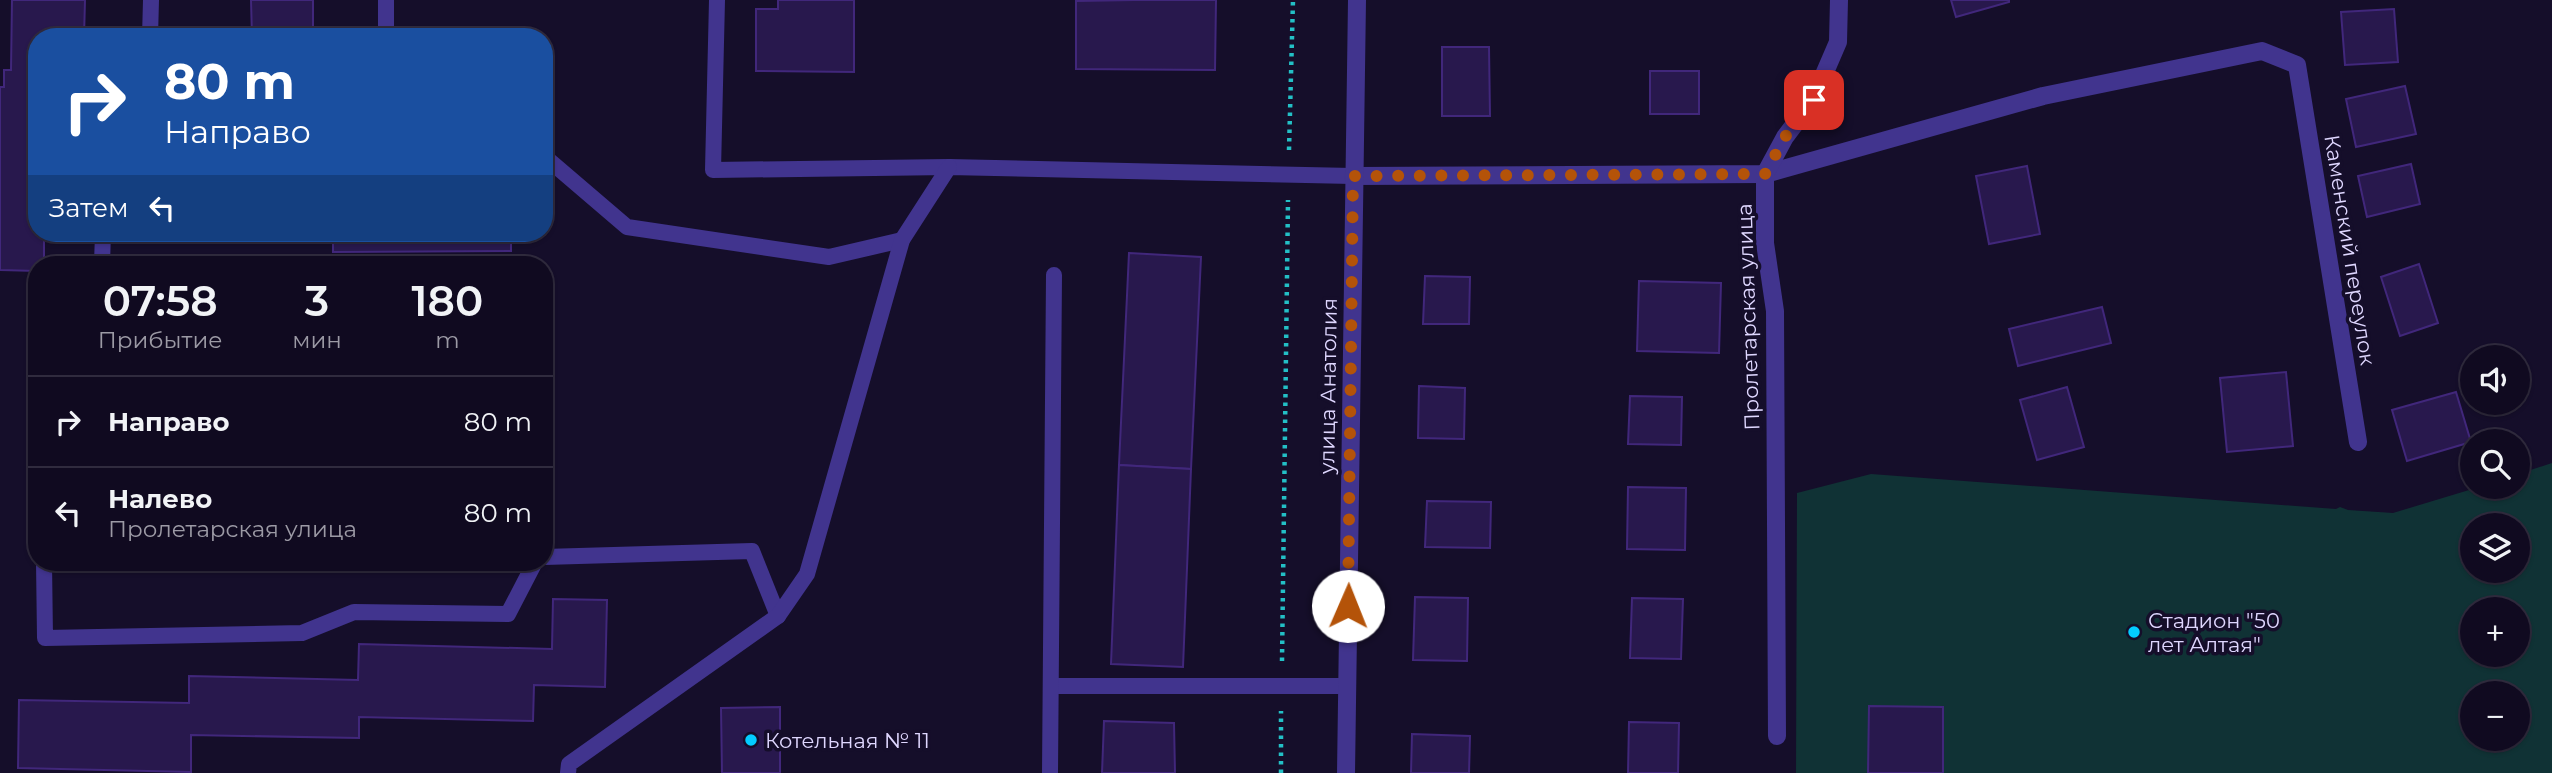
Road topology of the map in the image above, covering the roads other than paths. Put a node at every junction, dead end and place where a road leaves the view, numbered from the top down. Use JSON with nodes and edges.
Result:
{"nodes":[{"id":1,"x":151,"y":0,"type":"edge"},
{"id":2,"x":386,"y":0,"type":"edge"},
{"id":3,"x":717,"y":0,"type":"edge"},
{"id":4,"x":1357,"y":0,"type":"edge"},
{"id":5,"x":1839,"y":0,"type":"edge"},
{"id":6,"x":150,"y":28,"type":"edge"},
{"id":7,"x":386,"y":28,"type":"edge"},
{"id":8,"x":553,"y":164,"type":"edge"},
{"id":9,"x":949,"y":167,"type":"junction"},
{"id":10,"x":1765,"y":174,"type":"junction"},
{"id":11,"x":1353,"y":176,"type":"junction"},
{"id":12,"x":902,"y":240,"type":"junction"},
{"id":13,"x":1054,"y":275,"type":"dead end"},
{"id":14,"x":2358,"y":442,"type":"dead end"},
{"id":15,"x":553,"y":557,"type":"edge"},
{"id":16,"x":44,"y":571,"type":"edge"},
{"id":17,"x":530,"y":571,"type":"edge"},
{"id":18,"x":778,"y":617,"type":"junction"},
{"id":19,"x":1051,"y":686,"type":"junction"},
{"id":20,"x":1347,"y":686,"type":"junction"},
{"id":21,"x":1777,"y":736,"type":"dead end"},
{"id":22,"x":568,"y":773,"type":"edge"},
{"id":23,"x":1050,"y":773,"type":"edge"},
{"id":24,"x":1346,"y":773,"type":"edge"}],
"edges":[{"from":1,"to":6,"type":"lane"},
{"from":2,"to":7,"type":"lane"},
{"from":3,"to":9,"type":"lane"},
{"from":4,"to":11,"type":"street","name":"улица Анатолия"},
{"from":5,"to":10,"type":"street","name":"Пролетарская улица"},
{"from":8,"to":12,"type":"lane"},
{"from":9,"to":11,"type":"lane"},
{"from":9,"to":12,"type":"lane"},
{"from":10,"to":11,"type":"street"},
{"from":10,"to":14,"type":"street","name":"Каменский переулок"},
{"from":10,"to":21,"type":"street","name":"Пролетарская улица"},
{"from":11,"to":20,"type":"street","name":"улица Анатолия"},
{"from":12,"to":18,"type":"lane"},
{"from":13,"to":19,"type":"lane"},
{"from":15,"to":18,"type":"lane"},
{"from":16,"to":17,"type":"lane"},
{"from":18,"to":22,"type":"lane"},
{"from":19,"to":20,"type":"lane"},
{"from":19,"to":23,"type":"lane"},
{"from":20,"to":24,"type":"street","name":"улица Анатолия"}]}
